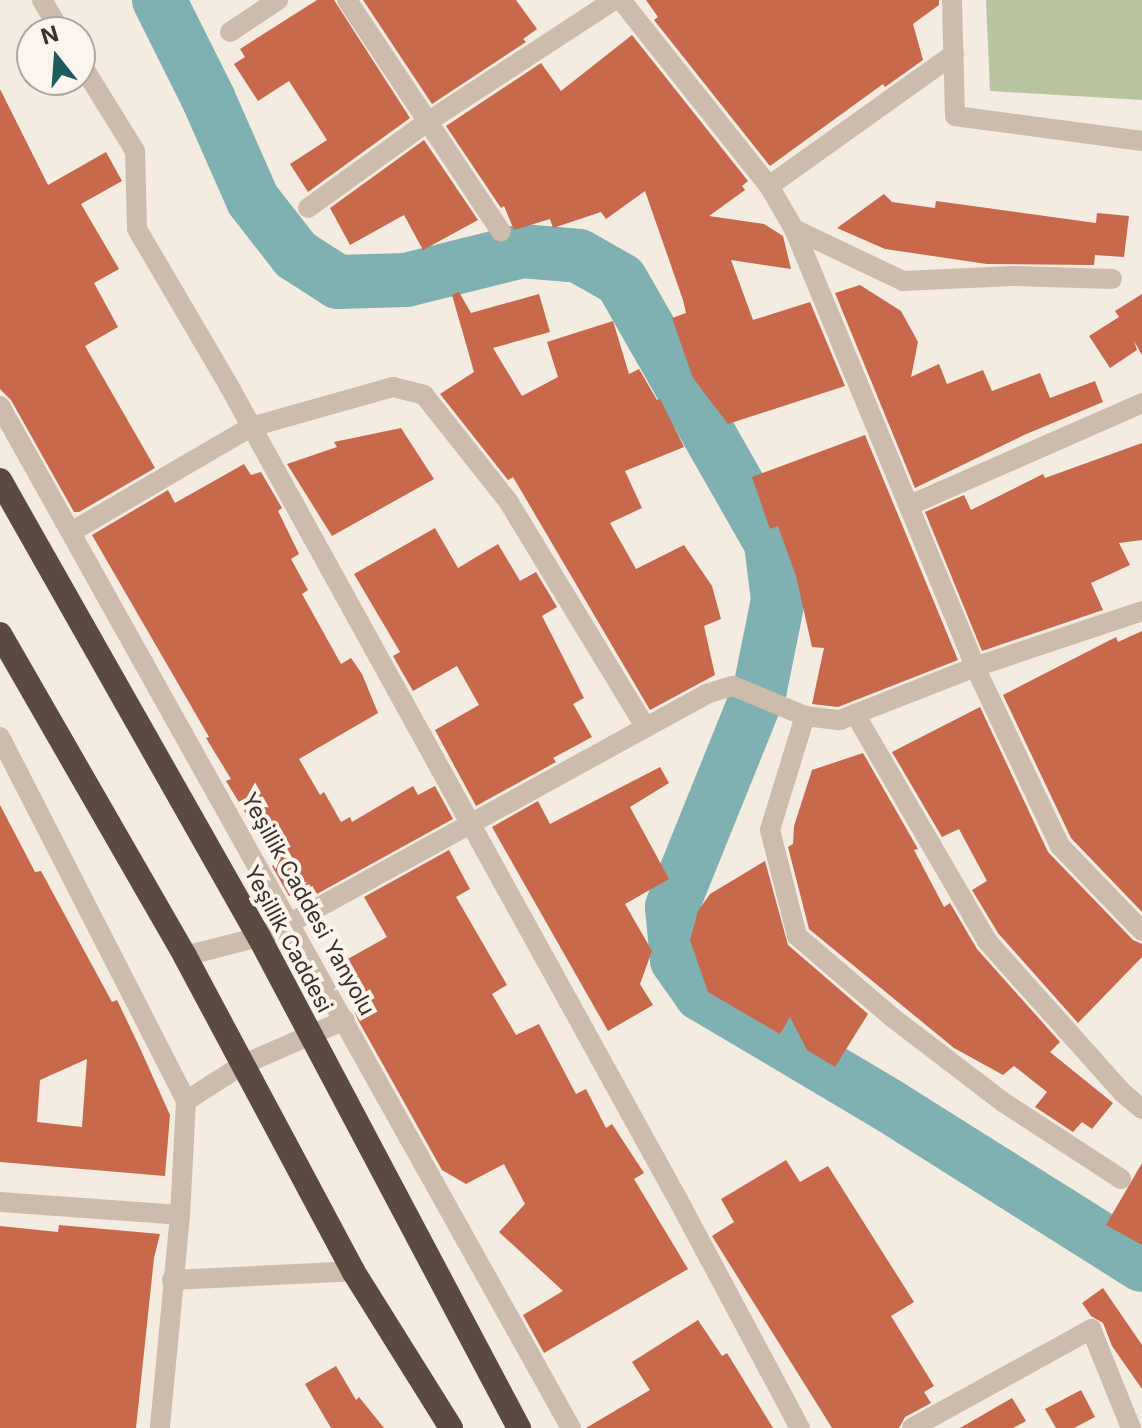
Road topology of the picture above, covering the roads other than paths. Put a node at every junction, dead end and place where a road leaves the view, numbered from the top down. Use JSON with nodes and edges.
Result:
{"nodes":[{"id":1,"x":347,"y":0,"type":"edge"},
{"id":2,"x":614,"y":0,"type":"edge"},
{"id":3,"x":621,"y":0,"type":"edge"},
{"id":4,"x":952,"y":0,"type":"edge"},
{"id":5,"x":267,"y":3,"type":"edge"},
{"id":6,"x":230,"y":32,"type":"dead end"},
{"id":7,"x":954,"y":54,"type":"junction"},
{"id":8,"x":96,"y":88,"type":"edge"},
{"id":9,"x":426,"y":123,"type":"junction"},
{"id":10,"x":1142,"y":141,"type":"edge"},
{"id":11,"x":769,"y":186,"type":"junction"},
{"id":12,"x":308,"y":208,"type":"dead end"},
{"id":13,"x":794,"y":229,"type":"junction"},
{"id":14,"x":501,"y":232,"type":"dead end"},
{"id":15,"x":1112,"y":279,"type":"dead end"},
{"id":16,"x":1142,"y":403,"type":"edge"},
{"id":17,"x":0,"y":406,"type":"edge"},
{"id":18,"x":251,"y":427,"type":"junction"},
{"id":19,"x":0,"y":480,"type":"edge"},
{"id":20,"x":910,"y":505,"type":"junction"},
{"id":21,"x":71,"y":532,"type":"junction"},
{"id":22,"x":1142,"y":611,"type":"edge"},
{"id":23,"x":0,"y":634,"type":"edge"},
{"id":24,"x":975,"y":667,"type":"junction"},
{"id":25,"x":799,"y":713,"type":"junction"},
{"id":26,"x":855,"y":714,"type":"junction"},
{"id":27,"x":645,"y":726,"type":"junction"},
{"id":28,"x":0,"y":737,"type":"edge"},
{"id":29,"x":468,"y":822,"type":"junction"},
{"id":30,"x":292,"y":922,"type":"junction"},
{"id":31,"x":1142,"y":931,"type":"edge"},
{"id":32,"x":259,"y":937,"type":"junction"},
{"id":33,"x":185,"y":956,"type":"junction"},
{"id":34,"x":345,"y":1020,"type":"junction"},
{"id":35,"x":310,"y":1036,"type":"junction"},
{"id":36,"x":242,"y":1065,"type":"junction"},
{"id":37,"x":186,"y":1101,"type":"junction"},
{"id":38,"x":1142,"y":1109,"type":"edge"},
{"id":39,"x":1121,"y":1179,"type":"dead end"},
{"id":40,"x":0,"y":1202,"type":"edge"},
{"id":41,"x":180,"y":1215,"type":"junction"},
{"id":42,"x":353,"y":1271,"type":"junction"},
{"id":43,"x":172,"y":1280,"type":"junction"},
{"id":44,"x":160,"y":1428,"type":"edge"},
{"id":45,"x":451,"y":1428,"type":"edge"},
{"id":46,"x":519,"y":1428,"type":"edge"},
{"id":47,"x":571,"y":1428,"type":"edge"},
{"id":48,"x":800,"y":1428,"type":"edge"},
{"id":49,"x":912,"y":1428,"type":"edge"},
{"id":50,"x":1131,"y":1428,"type":"edge"}],
"edges":[{"from":1,"to":9,"type":"street"},
{"from":2,"to":9,"type":"street"},
{"from":3,"to":11,"type":"street"},
{"from":4,"to":7,"type":"street"},
{"from":5,"to":6,"type":"street"},
{"from":7,"to":10,"type":"street"},
{"from":7,"to":11,"type":"street"},
{"from":8,"to":18,"type":"street"},
{"from":9,"to":12,"type":"street"},
{"from":9,"to":14,"type":"street"},
{"from":11,"to":13,"type":"street"},
{"from":13,"to":15,"type":"street"},
{"from":13,"to":20,"type":"street"},
{"from":16,"to":20,"type":"street"},
{"from":17,"to":21,"type":"street","name":"Yeşillik Caddesi Yanyolu"},
{"from":18,"to":21,"type":"street"},
{"from":18,"to":27,"type":"street"},
{"from":18,"to":29,"type":"street"},
{"from":19,"to":32,"type":"highway","name":"Yeşillik Caddesi"},
{"from":20,"to":24,"type":"street"},
{"from":21,"to":30,"type":"street","name":"Yeşillik Caddesi Yanyolu"},
{"from":22,"to":24,"type":"street"},
{"from":23,"to":33,"type":"highway"},
{"from":24,"to":26,"type":"street"},
{"from":24,"to":31,"type":"street"},
{"from":25,"to":26,"type":"street"},
{"from":25,"to":27,"type":"street"},
{"from":25,"to":39,"type":"street"},
{"from":26,"to":38,"type":"street"},
{"from":27,"to":29,"type":"street"},
{"from":28,"to":37,"type":"street"},
{"from":29,"to":30,"type":"street"},
{"from":29,"to":48,"type":"street"},
{"from":30,"to":32,"type":"street"},
{"from":30,"to":34,"type":"street","name":"Yeşillik Caddesi Yanyolu"},
{"from":32,"to":33,"type":"street"},
{"from":32,"to":35,"type":"highway","name":"Yeşillik Caddesi"},
{"from":33,"to":36,"type":"highway"},
{"from":34,"to":35,"type":"street"},
{"from":34,"to":47,"type":"street","name":"Yeşillik Caddesi Yanyolu"},
{"from":35,"to":36,"type":"street"},
{"from":35,"to":46,"type":"highway","name":"Yeşillik Caddesi"},
{"from":36,"to":37,"type":"street"},
{"from":36,"to":42,"type":"highway"},
{"from":37,"to":41,"type":"street"},
{"from":40,"to":41,"type":"street"},
{"from":41,"to":43,"type":"street"},
{"from":42,"to":43,"type":"street"},
{"from":42,"to":45,"type":"highway"},
{"from":43,"to":44,"type":"street"},
{"from":49,"to":50,"type":"street"}]}
